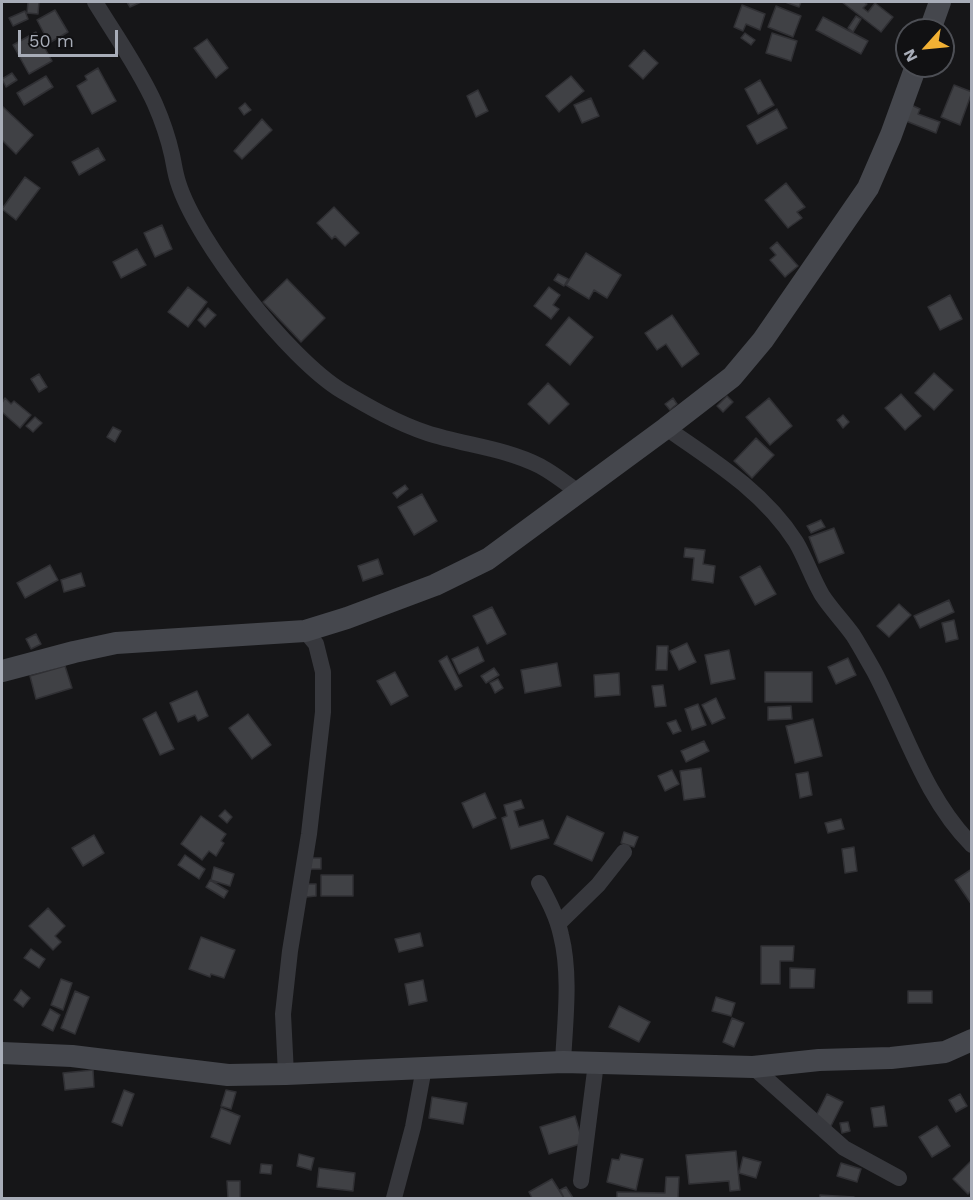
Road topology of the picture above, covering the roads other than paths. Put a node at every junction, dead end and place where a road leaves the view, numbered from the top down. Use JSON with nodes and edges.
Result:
{"nodes":[{"id":1,"x":95,"y":2,"type":"edge"},
{"id":2,"x":940,"y":2,"type":"edge"},
{"id":3,"x":934,"y":18,"type":"edge"},
{"id":4,"x":912,"y":78,"type":"edge"},
{"id":5,"x":666,"y":428,"type":"junction"},
{"id":6,"x":578,"y":492,"type":"junction"},
{"id":7,"x":305,"y":631,"type":"junction"},
{"id":8,"x":2,"y":670,"type":"edge"},
{"id":9,"x":972,"y":845,"type":"edge"},
{"id":10,"x":624,"y":852,"type":"dead end"},
{"id":11,"x":539,"y":883,"type":"dead end"},
{"id":12,"x":558,"y":924,"type":"junction"},
{"id":13,"x":972,"y":1040,"type":"edge"},
{"id":14,"x":2,"y":1053,"type":"edge"},
{"id":15,"x":563,"y":1062,"type":"junction"},
{"id":16,"x":596,"y":1063,"type":"junction"},
{"id":17,"x":753,"y":1067,"type":"junction"},
{"id":18,"x":424,"y":1068,"type":"junction"},
{"id":19,"x":286,"y":1074,"type":"junction"},
{"id":20,"x":899,"y":1178,"type":"dead end"},
{"id":21,"x":581,"y":1181,"type":"dead end"},
{"id":22,"x":394,"y":1198,"type":"edge"}],
"edges":[{"from":1,"to":6,"type":"street"},
{"from":2,"to":3,"type":"street"},
{"from":4,"to":5,"type":"street"},
{"from":5,"to":6,"type":"street"},
{"from":5,"to":9,"type":"street"},
{"from":6,"to":7,"type":"street"},
{"from":7,"to":8,"type":"street"},
{"from":7,"to":19,"type":"street"},
{"from":10,"to":12,"type":"street"},
{"from":11,"to":12,"type":"street"},
{"from":12,"to":15,"type":"street"},
{"from":13,"to":17,"type":"street"},
{"from":14,"to":19,"type":"street"},
{"from":15,"to":16,"type":"street"},
{"from":15,"to":18,"type":"street"},
{"from":16,"to":17,"type":"street"},
{"from":16,"to":21,"type":"street"},
{"from":17,"to":20,"type":"street"},
{"from":18,"to":19,"type":"street"},
{"from":18,"to":22,"type":"street"}]}
